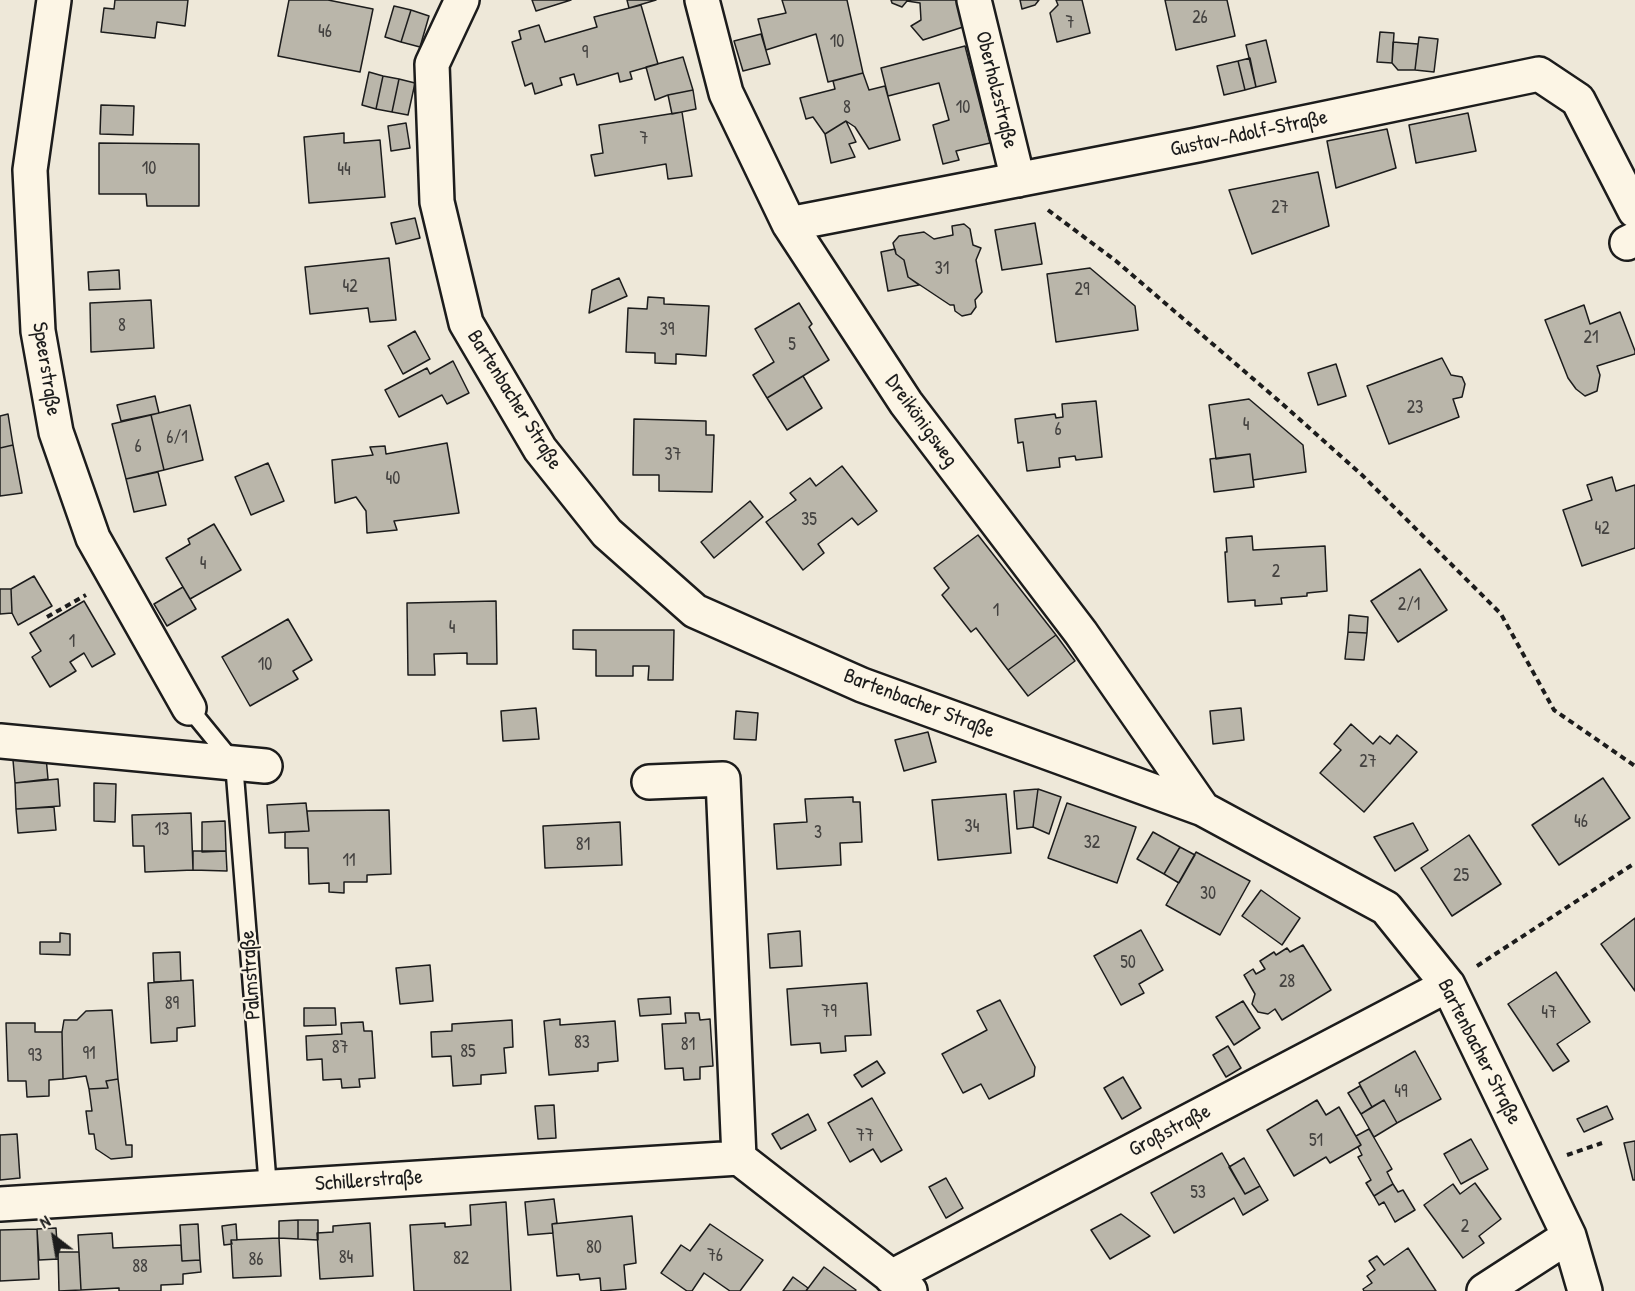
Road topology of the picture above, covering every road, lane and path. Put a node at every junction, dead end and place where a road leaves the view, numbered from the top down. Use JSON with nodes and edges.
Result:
{"nodes":[{"id":1,"x":54,"y":0,"type":"edge"},
{"id":2,"x":462,"y":0,"type":"edge"},
{"id":3,"x":702,"y":0,"type":"edge"},
{"id":4,"x":975,"y":0,"type":"edge"},
{"id":5,"x":1018,"y":180,"type":"junction"},
{"id":6,"x":1635,"y":211,"type":"edge"},
{"id":7,"x":789,"y":224,"type":"junction"},
{"id":8,"x":116,"y":578,"type":"junction"},
{"id":9,"x":47,"y":616,"type":"dead end"},
{"id":10,"x":189,"y":708,"type":"joint"},
{"id":11,"x":0,"y":741,"type":"edge"},
{"id":12,"x":250,"y":764,"type":"junction"},
{"id":13,"x":1635,"y":766,"type":"edge"},
{"id":14,"x":649,"y":782,"type":"dead end"},
{"id":15,"x":1203,"y":808,"type":"junction"},
{"id":16,"x":1635,"y":864,"type":"edge"},
{"id":17,"x":1448,"y":985,"type":"junction"},
{"id":18,"x":739,"y":1158,"type":"junction"},
{"id":19,"x":268,"y":1188,"type":"junction"},
{"id":20,"x":0,"y":1204,"type":"edge"},
{"id":21,"x":1569,"y":1236,"type":"junction"},
{"id":22,"x":901,"y":1284,"type":"edge"},
{"id":23,"x":1484,"y":1291,"type":"edge"},
{"id":24,"x":1586,"y":1291,"type":"edge"}],
"edges":[{"from":1,"to":8,"type":"street","name":"Speerstraße"},
{"from":2,"to":15,"type":"street","name":"Bartenbacher Straße"},
{"from":3,"to":7,"type":"street","name":"Dreikönigsweg"},
{"from":4,"to":5,"type":"street","name":"Oberholzstraße"},
{"from":5,"to":6,"type":"street","name":"Gustav-Adolf-Straße"},
{"from":5,"to":7,"type":"street","name":"Gustav-Adolf-Straße"},
{"from":5,"to":13,"type":"path"},
{"from":7,"to":15,"type":"street","name":"Dreikönigsweg"},
{"from":8,"to":9,"type":"path"},
{"from":8,"to":10,"type":"street","name":"Speerstraße"},
{"from":10,"to":12,"type":"lane"},
{"from":11,"to":12,"type":"street"},
{"from":12,"to":19,"type":"lane","name":"Palmstraße"},
{"from":14,"to":18,"type":"street"},
{"from":15,"to":17,"type":"street","name":"Bartenbacher Straße"},
{"from":16,"to":17,"type":"path"},
{"from":17,"to":21,"type":"street","name":"Bartenbacher Straße"},
{"from":17,"to":22,"type":"street","name":"Großstraße"},
{"from":18,"to":19,"type":"street","name":"Schillerstraße"},
{"from":18,"to":22,"type":"street"},
{"from":19,"to":20,"type":"street","name":"Schillerstraße"},
{"from":21,"to":23,"type":"street"},
{"from":21,"to":24,"type":"street","name":"Bartenbacher Straße"}]}
